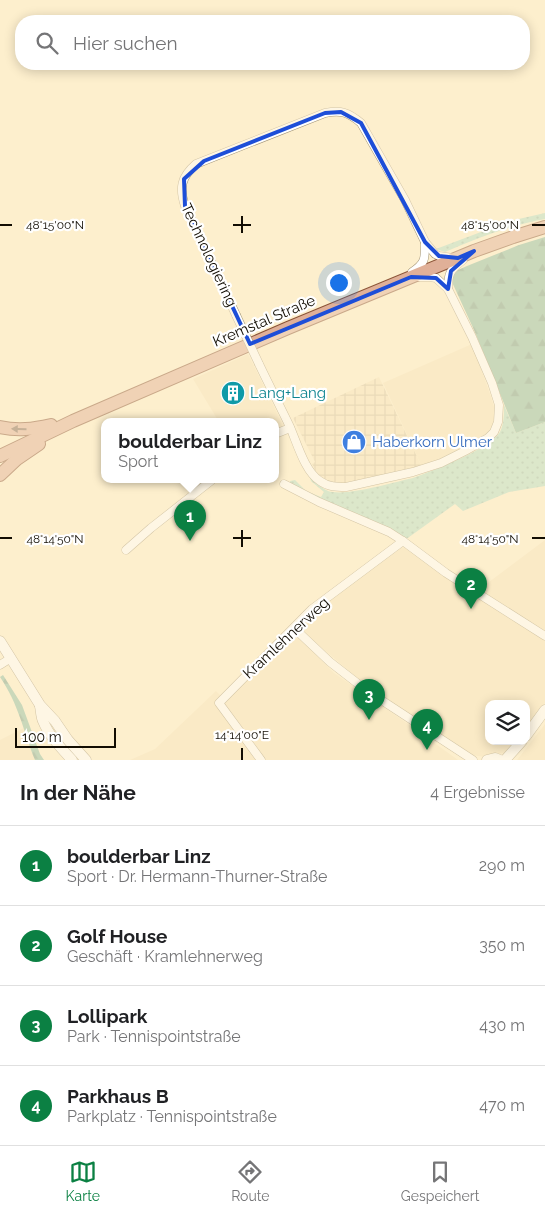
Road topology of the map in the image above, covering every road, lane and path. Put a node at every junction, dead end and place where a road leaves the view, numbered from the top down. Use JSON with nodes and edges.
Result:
{"nodes":[{"id":1,"x":545,"y":227,"type":"edge"},
{"id":2,"x":424,"y":242,"type":"junction"},
{"id":3,"x":474,"y":251,"type":"junction"},
{"id":4,"x":458,"y":258,"type":"junction"},
{"id":5,"x":411,"y":277,"type":"junction"},
{"id":6,"x":399,"y":283,"type":"junction"},
{"id":7,"x":448,"y":289,"type":"junction"},
{"id":8,"x":69,"y":423,"type":"junction"},
{"id":9,"x":0,"y":427,"type":"edge"},
{"id":10,"x":290,"y":428,"type":"junction"},
{"id":11,"x":279,"y":432,"type":"edge"},
{"id":12,"x":0,"y":456,"type":"edge"},
{"id":13,"x":0,"y":475,"type":"edge"},
{"id":14,"x":208,"y":483,"type":"edge"},
{"id":15,"x":284,"y":484,"type":"dead end"},
{"id":16,"x":403,"y":541,"type":"junction"},
{"id":17,"x":126,"y":550,"type":"dead end"},
{"id":18,"x":294,"y":628,"type":"junction"},
{"id":19,"x":545,"y":636,"type":"edge"},
{"id":20,"x":0,"y":641,"type":"edge"},
{"id":21,"x":11,"y":658,"type":"junction"},
{"id":22,"x":0,"y":665,"type":"edge"},
{"id":23,"x":40,"y":705,"type":"junction"},
{"id":24,"x":545,"y":710,"type":"edge"},
{"id":25,"x":530,"y":731,"type":"edge"},
{"id":26,"x":518,"y":745,"type":"edge"},
{"id":27,"x":72,"y":760,"type":"edge"},
{"id":28,"x":86,"y":760,"type":"edge"},
{"id":29,"x":262,"y":760,"type":"edge"},
{"id":30,"x":473,"y":760,"type":"edge"},
{"id":31,"x":487,"y":760,"type":"edge"},
{"id":32,"x":500,"y":760,"type":"edge"},
{"id":33,"x":504,"y":760,"type":"edge"}],
"edges":[{"from":1,"to":3,"type":"main road","name":"Kremstal Straße"},
{"from":2,"to":4,"type":"street","name":"Technologiering"},
{"from":2,"to":6,"type":"street"},
{"from":2,"to":10,"type":"street","name":"Technologiering","bridge":true},
{"from":3,"to":4,"type":"main road","name":"Kremstal Straße"},
{"from":3,"to":7,"type":"street"},
{"from":4,"to":5,"type":"main road","name":"Kremstal Straße"},
{"from":5,"to":6,"type":"main road","name":"Kremstal Straße"},
{"from":5,"to":7,"type":"street"},
{"from":6,"to":8,"type":"main road","name":"Kremstal Straße"},
{"from":7,"to":10,"type":"street","name":"Technologiering"},
{"from":8,"to":9,"type":"main road","one_way":true},
{"from":8,"to":12,"type":"main road","name":"Kremstal Straße"},
{"from":8,"to":13,"type":"main road"},
{"from":10,"to":11,"type":"street"},
{"from":14,"to":17,"type":"street"},
{"from":15,"to":16,"type":"street"},
{"from":16,"to":18,"type":"street","name":"Kramlehnerweg"},
{"from":16,"to":19,"type":"street"},
{"from":18,"to":29,"type":"street","name":"Kramlehnerweg"},
{"from":18,"to":30,"type":"street"},
{"from":20,"to":21,"type":"street"},
{"from":21,"to":22,"type":"street"},
{"from":21,"to":23,"type":"street"},
{"from":23,"to":27,"type":"street"},
{"from":23,"to":28,"type":"street"},
{"from":24,"to":25,"type":"street"},
{"from":26,"to":33,"type":"street"},
{"from":31,"to":32,"type":"street"}]}
